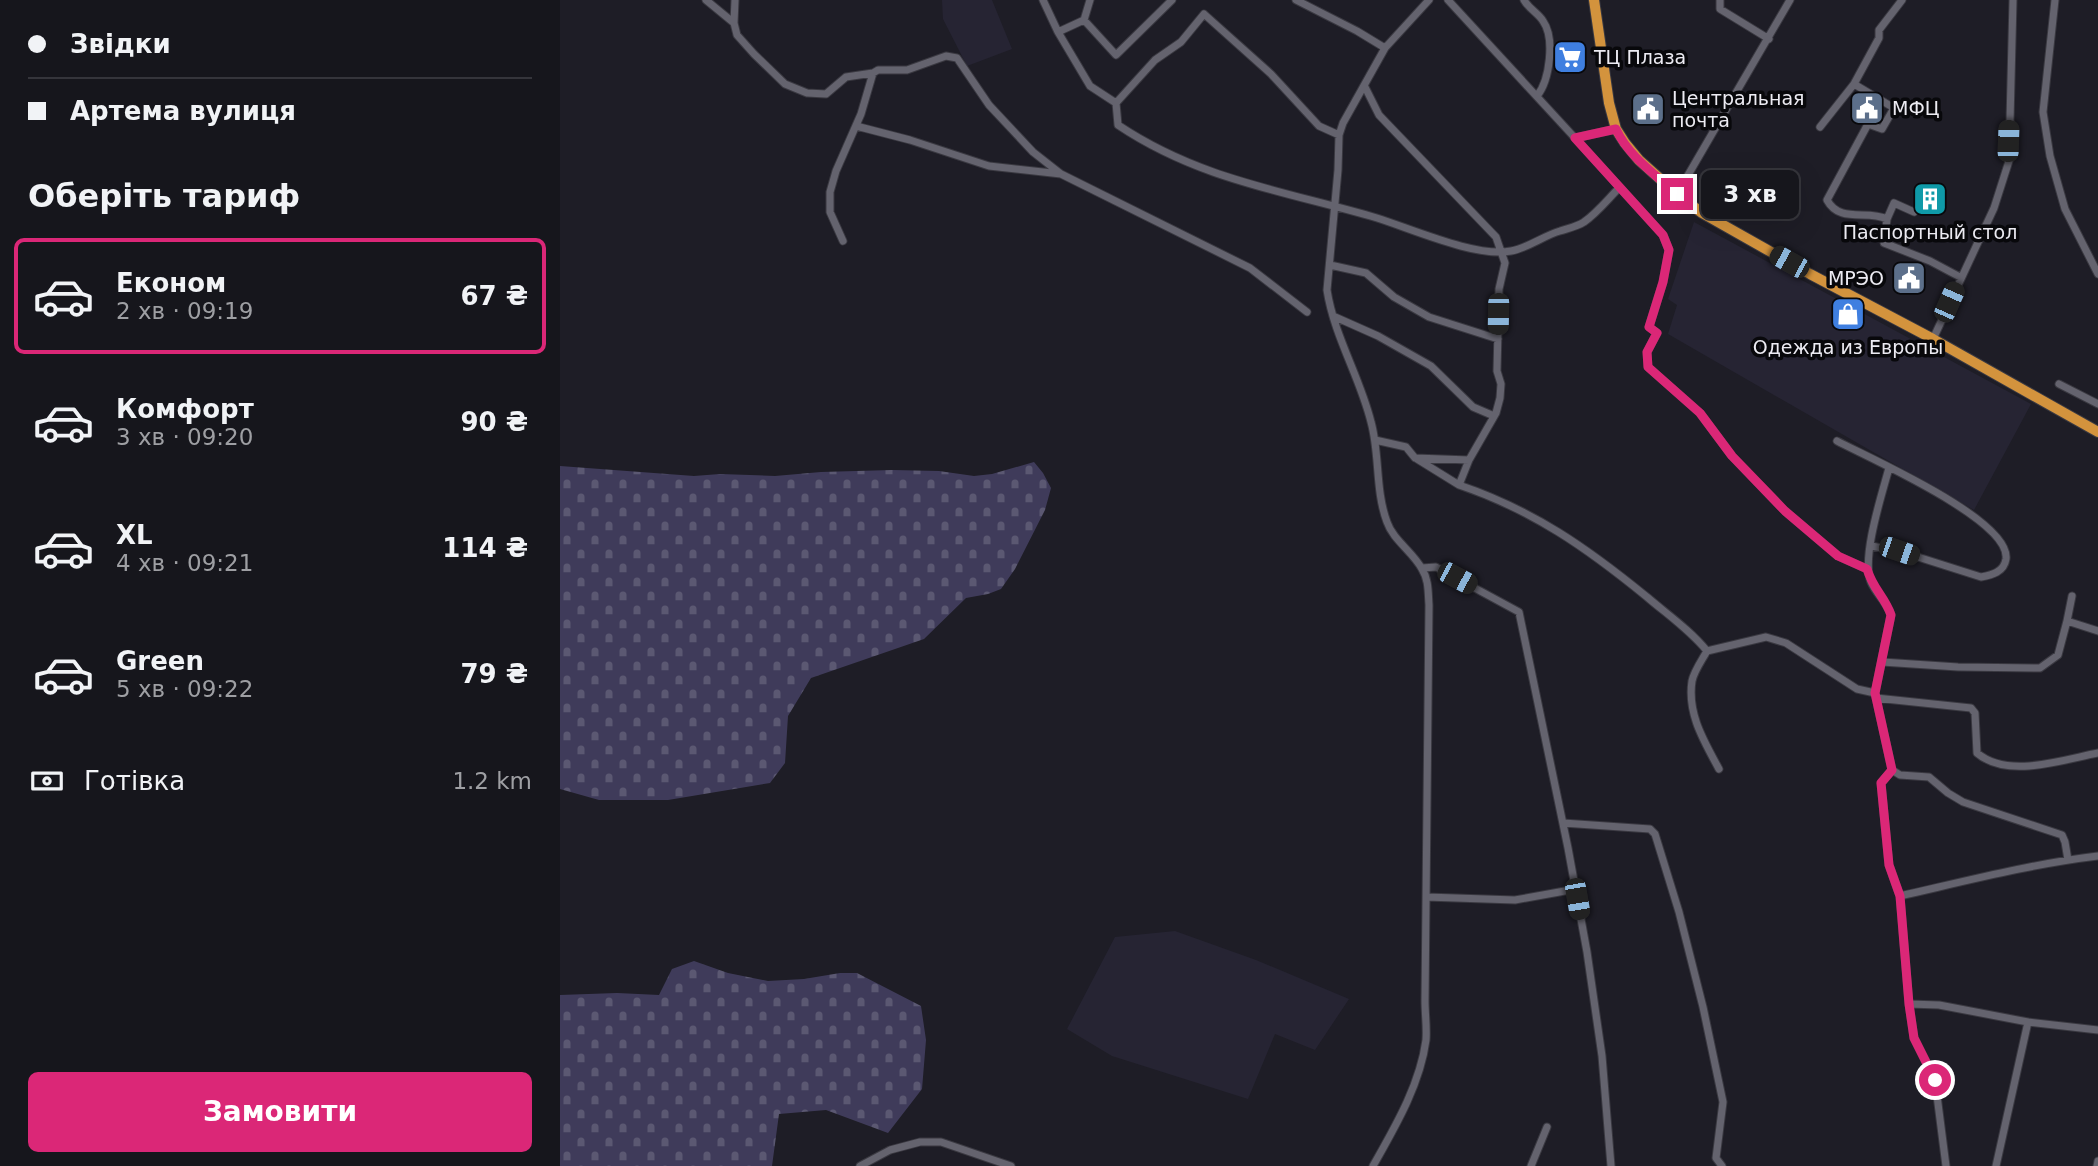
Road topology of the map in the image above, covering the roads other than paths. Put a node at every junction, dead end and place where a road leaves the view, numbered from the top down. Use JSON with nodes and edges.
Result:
{"nodes":[{"id":1,"x":706,"y":0,"type":"edge"},
{"id":2,"x":735,"y":0,"type":"edge"},
{"id":3,"x":1043,"y":0,"type":"edge"},
{"id":4,"x":1090,"y":0,"type":"edge"},
{"id":5,"x":1172,"y":0,"type":"edge"},
{"id":6,"x":1296,"y":0,"type":"edge"},
{"id":7,"x":1429,"y":0,"type":"edge"},
{"id":8,"x":1448,"y":0,"type":"edge"},
{"id":9,"x":1524,"y":0,"type":"edge"},
{"id":10,"x":1594,"y":0,"type":"edge"},
{"id":11,"x":1720,"y":0,"type":"edge"},
{"id":12,"x":1790,"y":0,"type":"edge"},
{"id":13,"x":1902,"y":0,"type":"edge"},
{"id":14,"x":2013,"y":0,"type":"edge"},
{"id":15,"x":2055,"y":0,"type":"edge"},
{"id":16,"x":1084,"y":20,"type":"junction"},
{"id":17,"x":734,"y":23,"type":"junction"},
{"id":18,"x":1058,"y":33,"type":"junction"},
{"id":19,"x":1769,"y":39,"type":"junction"},
{"id":20,"x":1385,"y":48,"type":"junction"},
{"id":21,"x":873,"y":73,"type":"junction"},
{"id":22,"x":1854,"y":84,"type":"junction"},
{"id":23,"x":1364,"y":87,"type":"junction"},
{"id":24,"x":1537,"y":96,"type":"junction"},
{"id":25,"x":1116,"y":103,"type":"junction"},
{"id":26,"x":856,"y":125,"type":"junction"},
{"id":27,"x":1820,"y":127,"type":"dead end"},
{"id":28,"x":1618,"y":133,"type":"junction"},
{"id":29,"x":1339,"y":135,"type":"junction"},
{"id":30,"x":1575,"y":138,"type":"junction"},
{"id":31,"x":1061,"y":174,"type":"junction"},
{"id":32,"x":1619,"y":188,"type":"junction"},
{"id":33,"x":1677,"y":194,"type":"junction"},
{"id":34,"x":1335,"y":206,"type":"junction"},
{"id":35,"x":1914,"y":212,"type":"dead end"},
{"id":36,"x":1887,"y":219,"type":"junction"},
{"id":37,"x":843,"y":241,"type":"dead end"},
{"id":38,"x":1501,"y":252,"type":"junction"},
{"id":39,"x":1330,"y":265,"type":"junction"},
{"id":40,"x":2098,"y":274,"type":"edge"},
{"id":41,"x":1960,"y":277,"type":"junction"},
{"id":42,"x":1307,"y":312,"type":"dead end"},
{"id":43,"x":1333,"y":316,"type":"junction"},
{"id":44,"x":1933,"y":338,"type":"junction"},
{"id":45,"x":1498,"y":339,"type":"junction"},
{"id":46,"x":2059,"y":384,"type":"dead end"},
{"id":47,"x":2098,"y":404,"type":"edge"},
{"id":48,"x":1494,"y":416,"type":"junction"},
{"id":49,"x":2098,"y":432,"type":"edge"},
{"id":50,"x":1375,"y":440,"type":"junction"},
{"id":51,"x":1837,"y":441,"type":"dead end"},
{"id":52,"x":1415,"y":458,"type":"junction"},
{"id":53,"x":1469,"y":460,"type":"junction"},
{"id":54,"x":1889,"y":468,"type":"junction"},
{"id":55,"x":1459,"y":485,"type":"junction"},
{"id":56,"x":1871,"y":546,"type":"junction"},
{"id":57,"x":1422,"y":568,"type":"junction"},
{"id":58,"x":1867,"y":569,"type":"junction"},
{"id":59,"x":2072,"y":596,"type":"dead end"},
{"id":60,"x":2067,"y":621,"type":"junction"},
{"id":61,"x":2098,"y":631,"type":"edge"},
{"id":62,"x":1707,"y":652,"type":"junction"},
{"id":63,"x":1882,"y":662,"type":"junction"},
{"id":64,"x":1876,"y":696,"type":"junction"},
{"id":65,"x":2098,"y":753,"type":"edge"},
{"id":66,"x":1719,"y":769,"type":"dead end"},
{"id":67,"x":1892,"y":770,"type":"junction"},
{"id":68,"x":1563,"y":823,"type":"junction"},
{"id":69,"x":2098,"y":856,"type":"edge"},
{"id":70,"x":2068,"y":860,"type":"junction"},
{"id":71,"x":1576,"y":889,"type":"junction"},
{"id":72,"x":1900,"y":896,"type":"junction"},
{"id":73,"x":1426,"y":897,"type":"junction"},
{"id":74,"x":1909,"y":1004,"type":"junction"},
{"id":75,"x":2028,"y":1022,"type":"junction"},
{"id":76,"x":2098,"y":1030,"type":"edge"},
{"id":77,"x":1547,"y":1127,"type":"dead end"},
{"id":78,"x":860,"y":1166,"type":"edge"},
{"id":79,"x":1011,"y":1166,"type":"edge"},
{"id":80,"x":1373,"y":1166,"type":"edge"},
{"id":81,"x":1531,"y":1166,"type":"edge"},
{"id":82,"x":1611,"y":1166,"type":"edge"},
{"id":83,"x":1722,"y":1166,"type":"edge"},
{"id":84,"x":1946,"y":1166,"type":"edge"},
{"id":85,"x":1996,"y":1166,"type":"edge"}],
"edges":[{"from":1,"to":17,"type":"street"},
{"from":2,"to":17,"type":"street"},
{"from":3,"to":18,"type":"street"},
{"from":4,"to":16,"type":"street"},
{"from":5,"to":16,"type":"street"},
{"from":6,"to":20,"type":"street"},
{"from":7,"to":20,"type":"street"},
{"from":8,"to":24,"type":"street"},
{"from":9,"to":24,"type":"street"},
{"from":10,"to":28,"type":"highway"},
{"from":11,"to":19,"type":"street"},
{"from":12,"to":19,"type":"street"},
{"from":13,"to":22,"type":"street"},
{"from":14,"to":41,"type":"street"},
{"from":15,"to":40,"type":"street"},
{"from":16,"to":18,"type":"street"},
{"from":17,"to":21,"type":"street"},
{"from":18,"to":25,"type":"street"},
{"from":19,"to":33,"type":"street"},
{"from":20,"to":23,"type":"street"},
{"from":21,"to":26,"type":"street"},
{"from":21,"to":31,"type":"street"},
{"from":22,"to":27,"type":"street"},
{"from":22,"to":36,"type":"street"},
{"from":23,"to":29,"type":"street"},
{"from":23,"to":38,"type":"street"},
{"from":24,"to":30,"type":"street"},
{"from":25,"to":29,"type":"street"},
{"from":25,"to":34,"type":"street"},
{"from":26,"to":31,"type":"street"},
{"from":26,"to":37,"type":"street"},
{"from":28,"to":30,"type":"street"},
{"from":28,"to":33,"type":"highway"},
{"from":29,"to":34,"type":"street"},
{"from":30,"to":32,"type":"street"},
{"from":31,"to":42,"type":"street"},
{"from":32,"to":38,"type":"street"},
{"from":32,"to":58,"type":"street"},
{"from":33,"to":44,"type":"highway"},
{"from":34,"to":38,"type":"street"},
{"from":34,"to":39,"type":"street"},
{"from":35,"to":36,"type":"street"},
{"from":36,"to":41,"type":"street"},
{"from":38,"to":45,"type":"street"},
{"from":39,"to":43,"type":"street"},
{"from":39,"to":45,"type":"street"},
{"from":41,"to":44,"type":"street"},
{"from":43,"to":48,"type":"street"},
{"from":43,"to":50,"type":"street"},
{"from":44,"to":49,"type":"highway"},
{"from":45,"to":48,"type":"street"},
{"from":46,"to":47,"type":"street"},
{"from":48,"to":53,"type":"street"},
{"from":50,"to":52,"type":"street"},
{"from":50,"to":57,"type":"street"},
{"from":51,"to":54,"type":"street"},
{"from":52,"to":53,"type":"street"},
{"from":52,"to":55,"type":"street"},
{"from":53,"to":55,"type":"street"},
{"from":54,"to":56,"type":"street"},
{"from":54,"to":56,"type":"street"},
{"from":55,"to":62,"type":"street"},
{"from":56,"to":58,"type":"street"},
{"from":57,"to":68,"type":"street"},
{"from":57,"to":73,"type":"street"},
{"from":58,"to":63,"type":"street"},
{"from":59,"to":60,"type":"street"},
{"from":60,"to":61,"type":"street"},
{"from":60,"to":63,"type":"street"},
{"from":62,"to":64,"type":"street"},
{"from":62,"to":66,"type":"street"},
{"from":63,"to":64,"type":"street"},
{"from":64,"to":65,"type":"street"},
{"from":64,"to":67,"type":"street"},
{"from":67,"to":70,"type":"street"},
{"from":67,"to":72,"type":"street"},
{"from":68,"to":71,"type":"street"},
{"from":68,"to":83,"type":"street"},
{"from":69,"to":70,"type":"street"},
{"from":70,"to":72,"type":"street"},
{"from":71,"to":73,"type":"street"},
{"from":71,"to":82,"type":"street"},
{"from":72,"to":74,"type":"street"},
{"from":73,"to":80,"type":"street"},
{"from":74,"to":75,"type":"street"},
{"from":74,"to":84,"type":"street"},
{"from":75,"to":76,"type":"street"},
{"from":75,"to":85,"type":"street"},
{"from":77,"to":81,"type":"street"},
{"from":78,"to":79,"type":"street"}]}
